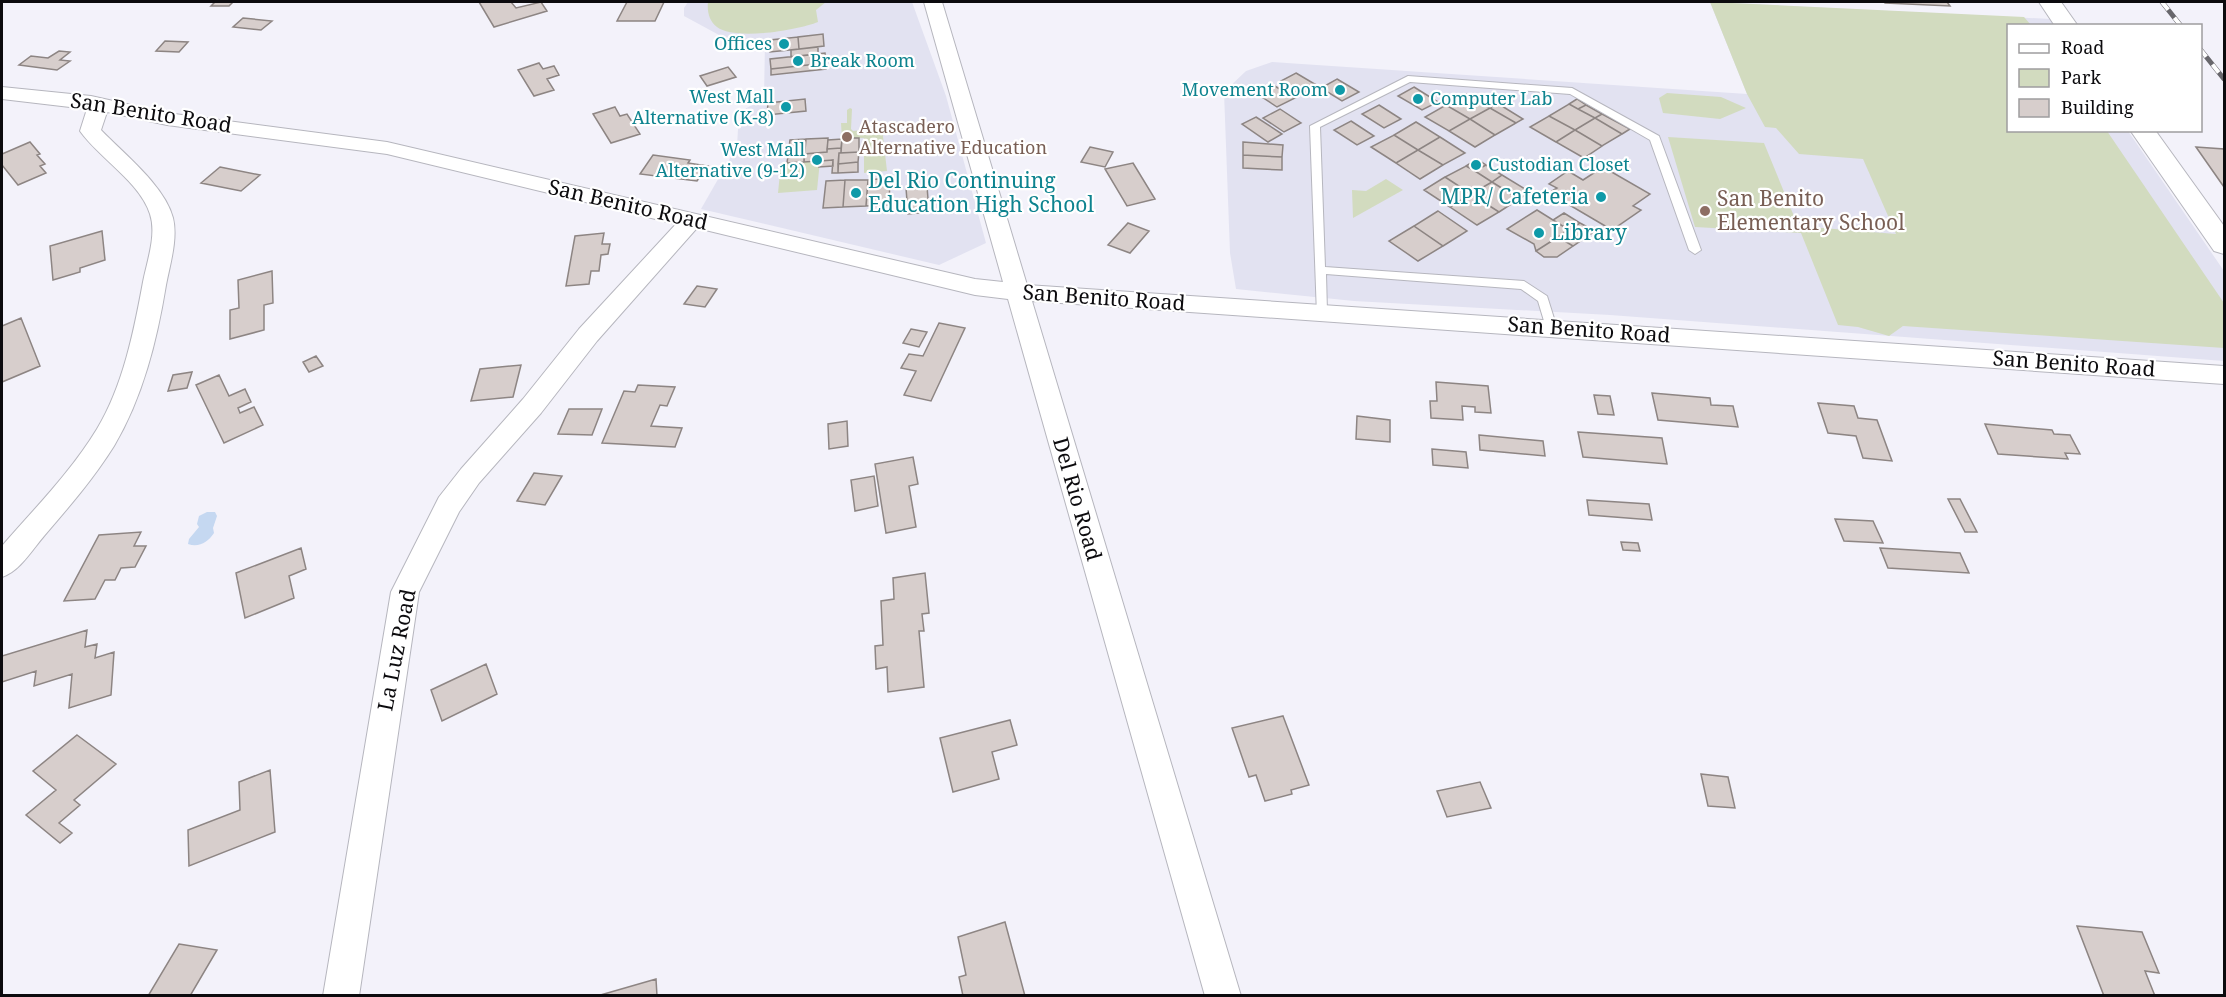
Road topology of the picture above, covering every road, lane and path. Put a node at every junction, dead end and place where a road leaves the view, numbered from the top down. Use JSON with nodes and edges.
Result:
{"nodes":[{"id":1,"x":933,"y":2,"type":"edge"},
{"id":2,"x":2050,"y":2,"type":"edge"},
{"id":3,"x":2066,"y":24,"type":"edge"},
{"id":4,"x":2,"y":93,"type":"edge"},
{"id":5,"x":92,"y":102,"type":"junction"},
{"id":6,"x":2143,"y":132,"type":"edge"},
{"id":7,"x":692,"y":220,"type":"junction"},
{"id":8,"x":2224,"y":246,"type":"edge"},
{"id":9,"x":1695,"y":250,"type":"dead end"},
{"id":10,"x":1320,"y":270,"type":"junction"},
{"id":11,"x":1017,"y":292,"type":"junction"},
{"id":12,"x":1321,"y":312,"type":"junction"},
{"id":13,"x":1551,"y":328,"type":"junction"},
{"id":14,"x":2224,"y":375,"type":"edge"},
{"id":15,"x":2,"y":565,"type":"edge"},
{"id":16,"x":341,"y":996,"type":"edge"},
{"id":17,"x":1223,"y":996,"type":"edge"}],
"edges":[{"from":1,"to":11,"type":"street","name":"Del Rio Road"},
{"from":2,"to":3,"type":"street"},
{"from":4,"to":5,"type":"street","name":"San Benito Road"},
{"from":5,"to":7,"type":"street","name":"San Benito Road"},
{"from":5,"to":15,"type":"street"},
{"from":6,"to":8,"type":"street"},
{"from":7,"to":11,"type":"street","name":"San Benito Road"},
{"from":7,"to":16,"type":"street","name":"La Luz Road"},
{"from":9,"to":10,"type":"lane"},
{"from":10,"to":12,"type":"lane"},
{"from":10,"to":13,"type":"lane"},
{"from":11,"to":12,"type":"street","name":"San Benito Road"},
{"from":11,"to":17,"type":"street","name":"Del Rio Road"},
{"from":12,"to":13,"type":"street","name":"San Benito Road"},
{"from":13,"to":14,"type":"street","name":"San Benito Road"}]}
